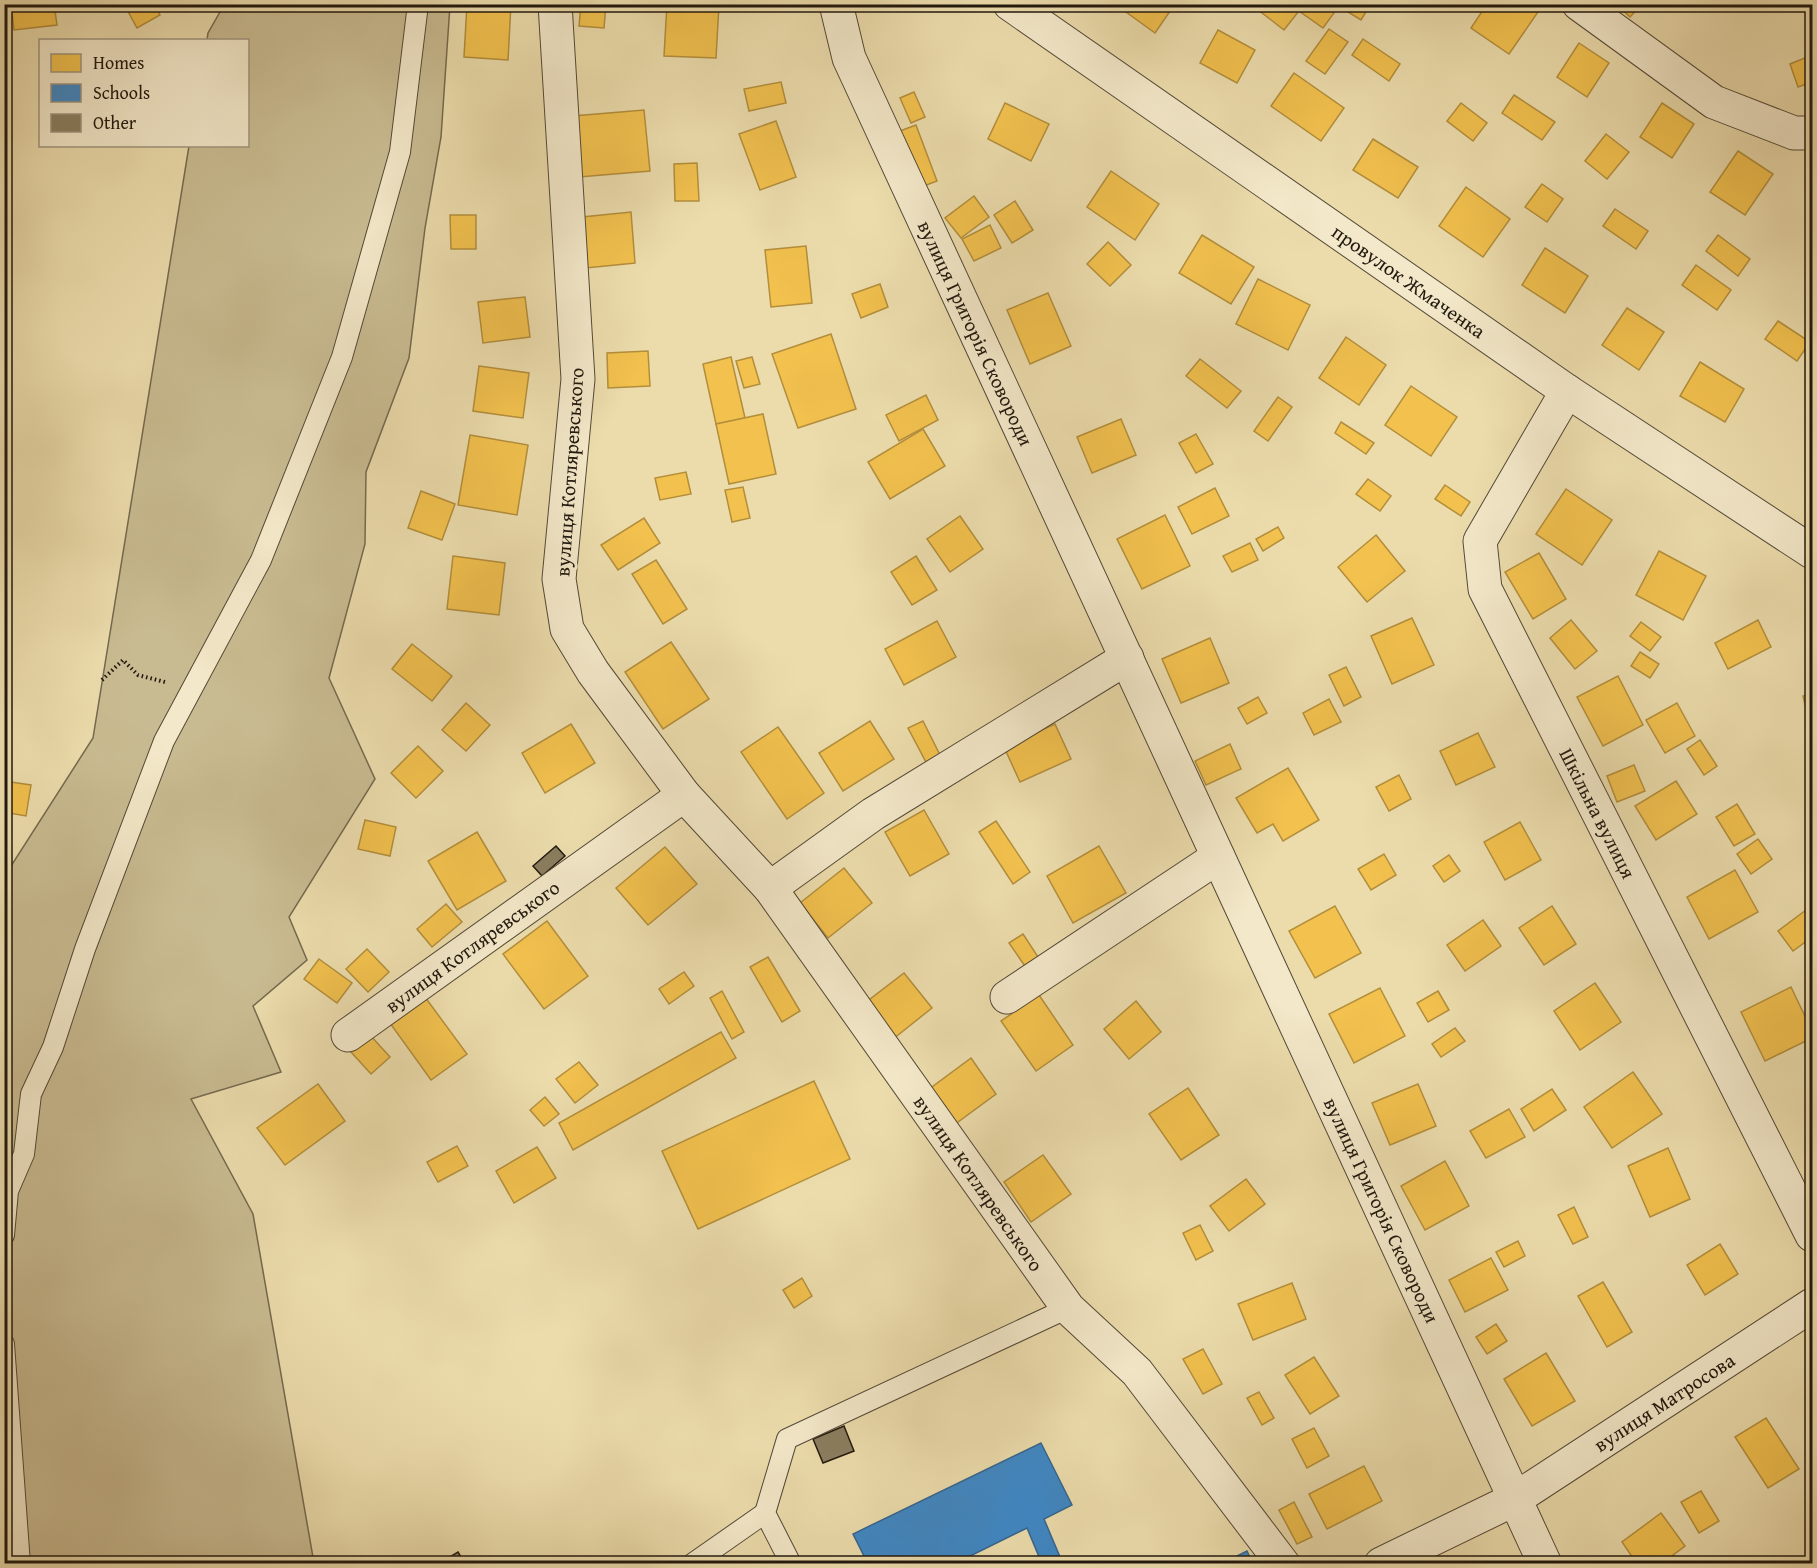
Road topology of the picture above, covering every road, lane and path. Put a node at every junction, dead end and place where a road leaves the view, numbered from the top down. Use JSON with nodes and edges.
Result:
{"nodes":[{"id":1,"x":418,"y":4,"type":"edge"},
{"id":2,"x":555,"y":4,"type":"edge"},
{"id":3,"x":836,"y":4,"type":"edge"},
{"id":4,"x":1011,"y":4,"type":"edge"},
{"id":5,"x":1579,"y":4,"type":"edge"},
{"id":6,"x":1812,"y":133,"type":"edge"},
{"id":7,"x":1567,"y":391,"type":"junction"},
{"id":8,"x":1812,"y":552,"type":"edge"},
{"id":9,"x":1126,"y":658,"type":"junction"},
{"id":10,"x":102,"y":680,"type":"dead end"},
{"id":11,"x":192,"y":688,"type":"junction"},
{"id":12,"x":684,"y":795,"type":"junction"},
{"id":13,"x":1218,"y":857,"type":"junction"},
{"id":14,"x":770,"y":888,"type":"junction"},
{"id":15,"x":1007,"y":997,"type":"dead end"},
{"id":16,"x":348,"y":1035,"type":"dead end"},
{"id":17,"x":4,"y":1235,"type":"edge"},
{"id":18,"x":1812,"y":1235,"type":"edge"},
{"id":19,"x":1812,"y":1305,"type":"edge"},
{"id":20,"x":1068,"y":1308,"type":"junction"},
{"id":21,"x":4,"y":1344,"type":"edge"},
{"id":22,"x":7,"y":1409,"type":"edge"},
{"id":23,"x":1515,"y":1499,"type":"junction"},
{"id":24,"x":10,"y":1503,"type":"edge"},
{"id":25,"x":765,"y":1513,"type":"junction"},
{"id":26,"x":20,"y":1563,"type":"edge"},
{"id":27,"x":692,"y":1563,"type":"edge"},
{"id":28,"x":791,"y":1563,"type":"edge"},
{"id":29,"x":1283,"y":1563,"type":"edge"},
{"id":30,"x":1381,"y":1563,"type":"edge"},
{"id":31,"x":1545,"y":1563,"type":"edge"}],
"edges":[{"from":1,"to":11,"type":"lane"},
{"from":2,"to":12,"type":"street","name":"вулиця Котляревського"},
{"from":3,"to":9,"type":"street","name":"вулиця Григорія Сковороди"},
{"from":4,"to":7,"type":"street","name":"провулок Жмаченка"},
{"from":5,"to":6,"type":"street"},
{"from":7,"to":8,"type":"street","name":"провулок Жмаченка"},
{"from":7,"to":18,"type":"street","name":"Шкільна вулиця"},
{"from":9,"to":13,"type":"street","name":"вулиця Григорія Сковороди"},
{"from":9,"to":14,"type":"street"},
{"from":10,"to":11,"type":"path"},
{"from":11,"to":17,"type":"lane"},
{"from":12,"to":14,"type":"street","name":"вулиця Котляревського"},
{"from":12,"to":16,"type":"street","name":"вулиця Котляревського"},
{"from":13,"to":15,"type":"street"},
{"from":13,"to":23,"type":"street","name":"вулиця Григорія Сковороди"},
{"from":14,"to":20,"type":"street","name":"вулиця Котляревського"},
{"from":19,"to":23,"type":"street","name":"вулиця Матросова"},
{"from":20,"to":25,"type":"lane"},
{"from":20,"to":29,"type":"street","name":"вулиця Котляревського"},
{"from":21,"to":22,"type":"lane"},
{"from":22,"to":24,"type":"lane"},
{"from":23,"to":30,"type":"street"},
{"from":23,"to":31,"type":"street","name":"вулиця Григорія Сковороди"},
{"from":24,"to":26,"type":"lane"},
{"from":25,"to":27,"type":"lane"},
{"from":25,"to":28,"type":"lane"}]}
